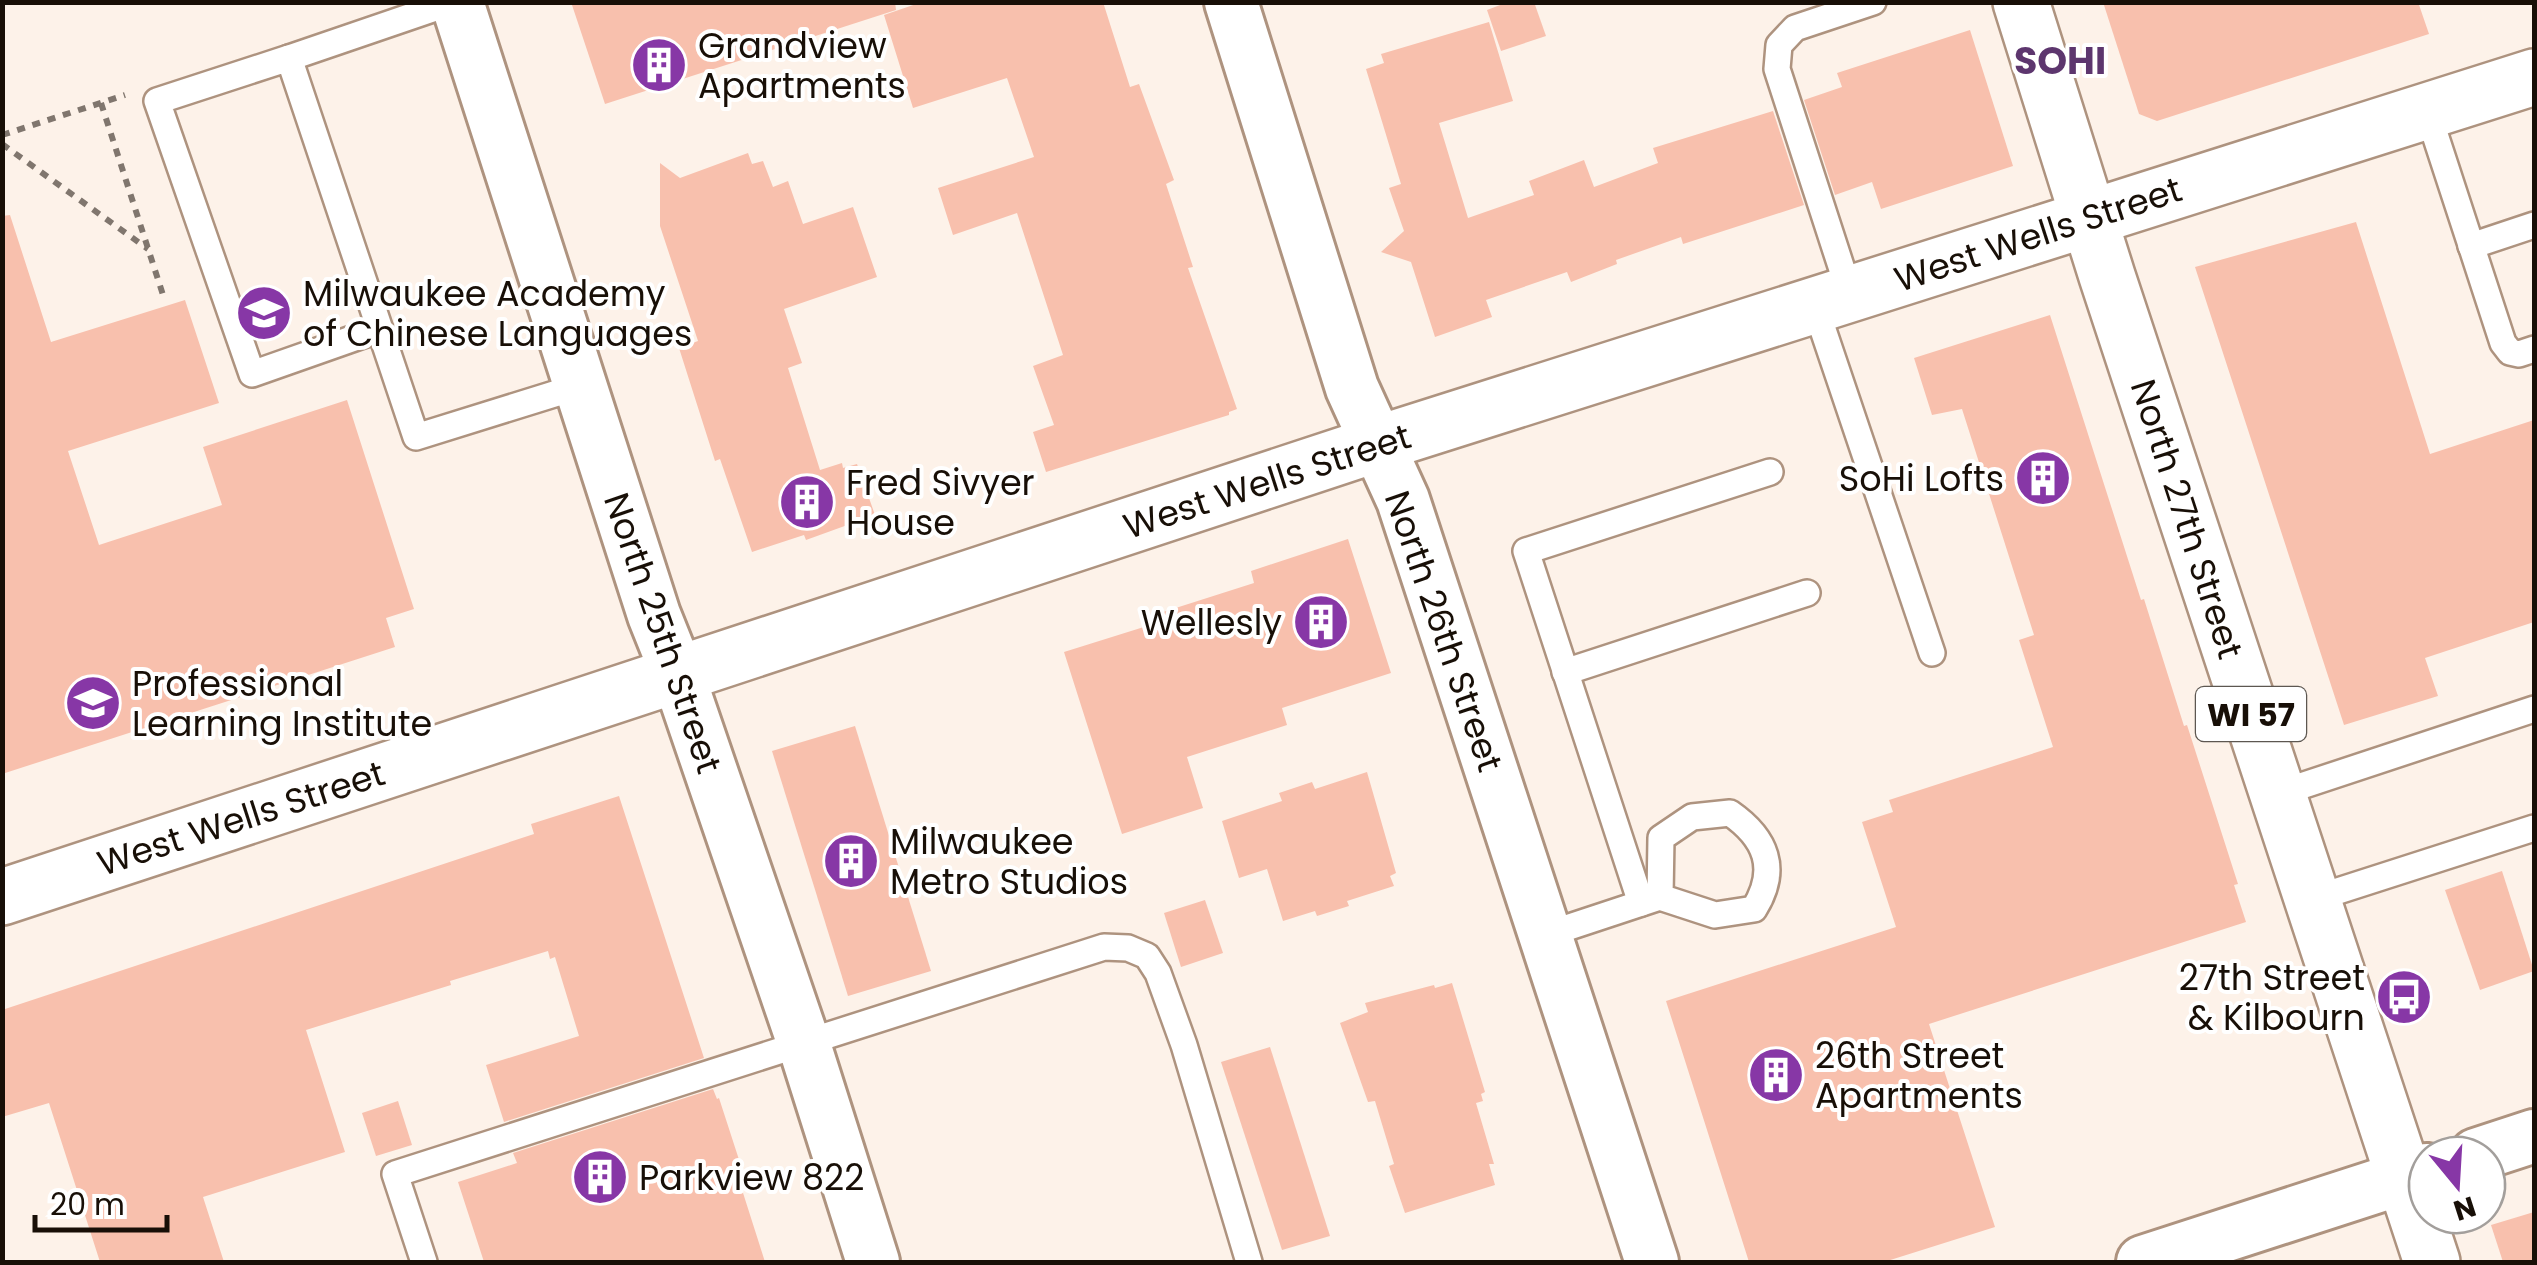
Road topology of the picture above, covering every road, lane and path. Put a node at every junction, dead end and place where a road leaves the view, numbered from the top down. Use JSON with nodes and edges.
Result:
{"nodes":[{"id":1,"x":455,"y":2,"type":"edge"},
{"id":2,"x":1231,"y":2,"type":"edge"},
{"id":3,"x":1873,"y":2,"type":"edge"},
{"id":4,"x":2021,"y":2,"type":"edge"},
{"id":5,"x":289,"y":58,"type":"junction"},
{"id":6,"x":2534,"y":77,"type":"edge"},
{"id":7,"x":157,"y":101,"type":"junction"},
{"id":8,"x":101,"y":103,"type":"junction"},
{"id":9,"x":2427,"y":110,"type":"junction"},
{"id":10,"x":2,"y":135,"type":"edge"},
{"id":11,"x":2,"y":144,"type":"edge"},
{"id":12,"x":2088,"y":216,"type":"junction"},
{"id":13,"x":2534,"y":225,"type":"edge"},
{"id":14,"x":2471,"y":246,"type":"junction"},
{"id":15,"x":149,"y":250,"type":"junction"},
{"id":16,"x":164,"y":298,"type":"dead end"},
{"id":17,"x":1833,"y":300,"type":"junction"},
{"id":18,"x":380,"y":329,"type":"junction"},
{"id":19,"x":2534,"y":349,"type":"edge"},
{"id":20,"x":580,"y":386,"type":"junction"},
{"id":21,"x":1377,"y":444,"type":"junction"},
{"id":22,"x":1770,"y":472,"type":"dead end"},
{"id":23,"x":1807,"y":593,"type":"dead end"},
{"id":24,"x":1932,"y":652,"type":"dead end"},
{"id":25,"x":1566,"y":672,"type":"junction"},
{"id":26,"x":678,"y":675,"type":"junction"},
{"id":27,"x":2534,"y":709,"type":"edge"},
{"id":28,"x":2277,"y":794,"type":"junction"},
{"id":29,"x":2534,"y":828,"type":"edge"},
{"id":30,"x":2,"y":897,"type":"edge"},
{"id":31,"x":2312,"y":899,"type":"junction"},
{"id":32,"x":1650,"y":900,"type":"junction"},
{"id":33,"x":1545,"y":936,"type":"junction"},
{"id":34,"x":802,"y":1041,"type":"junction"},
{"id":35,"x":2534,"y":1136,"type":"edge"},
{"id":36,"x":2507,"y":1145,"type":"edge"},
{"id":37,"x":2407,"y":1150,"type":"edge"},
{"id":38,"x":2407,"y":1177,"type":"edge"},
{"id":39,"x":2427,"y":1235,"type":"edge"},
{"id":40,"x":424,"y":1262,"type":"edge"},
{"id":41,"x":873,"y":1262,"type":"edge"},
{"id":42,"x":1249,"y":1262,"type":"edge"},
{"id":43,"x":1652,"y":1262,"type":"edge"},
{"id":44,"x":2143,"y":1262,"type":"edge"},
{"id":45,"x":2432,"y":1262,"type":"edge"}],
"edges":[{"from":1,"to":5,"type":"lane"},
{"from":1,"to":20,"type":"street","name":"North 25th Street"},
{"from":2,"to":21,"type":"street","name":"North 26th Street"},
{"from":3,"to":17,"type":"lane"},
{"from":4,"to":12,"type":"street","name":"North 27th Street","number":"WI 57"},
{"from":5,"to":7,"type":"lane"},
{"from":5,"to":18,"type":"lane"},
{"from":6,"to":9,"type":"street","name":"West Wells Street"},
{"from":7,"to":8,"type":"path"},
{"from":7,"to":18,"type":"lane"},
{"from":8,"to":10,"type":"path"},
{"from":8,"to":15,"type":"path"},
{"from":9,"to":12,"type":"street","name":"West Wells Street"},
{"from":9,"to":14,"type":"lane"},
{"from":11,"to":15,"type":"path"},
{"from":12,"to":17,"type":"street","name":"West Wells Street"},
{"from":12,"to":28,"type":"street","name":"North 27th Street","number":"WI 57"},
{"from":13,"to":14,"type":"lane"},
{"from":14,"to":19,"type":"lane"},
{"from":15,"to":16,"type":"path"},
{"from":17,"to":21,"type":"street","name":"West Wells Street"},
{"from":17,"to":24,"type":"lane"},
{"from":18,"to":20,"type":"lane"},
{"from":20,"to":26,"type":"street","name":"North 25th Street"},
{"from":21,"to":26,"type":"street","name":"West Wells Street"},
{"from":21,"to":33,"type":"street","name":"North 26th Street"},
{"from":22,"to":25,"type":"lane"},
{"from":23,"to":25,"type":"lane"},
{"from":25,"to":32,"type":"lane"},
{"from":26,"to":30,"type":"street","name":"West Wells Street"},
{"from":26,"to":34,"type":"street","name":"North 25th Street"},
{"from":27,"to":28,"type":"lane"},
{"from":28,"to":31,"type":"street","name":"North 27th Street","number":"WI 57"},
{"from":29,"to":31,"type":"lane"},
{"from":31,"to":37,"type":"street","name":"North 27th Street","number":"WI 57"},
{"from":32,"to":32,"type":"lane"},
{"from":32,"to":33,"type":"lane"},
{"from":33,"to":43,"type":"street","name":"North 26th Street"},
{"from":34,"to":40,"type":"lane"},
{"from":34,"to":41,"type":"street","name":"North 25th Street"},
{"from":34,"to":42,"type":"lane"},
{"from":35,"to":36,"type":"street"},
{"from":38,"to":44,"type":"street"},
{"from":39,"to":45,"type":"street","name":"North 27th Street","number":"WI 57"}]}
